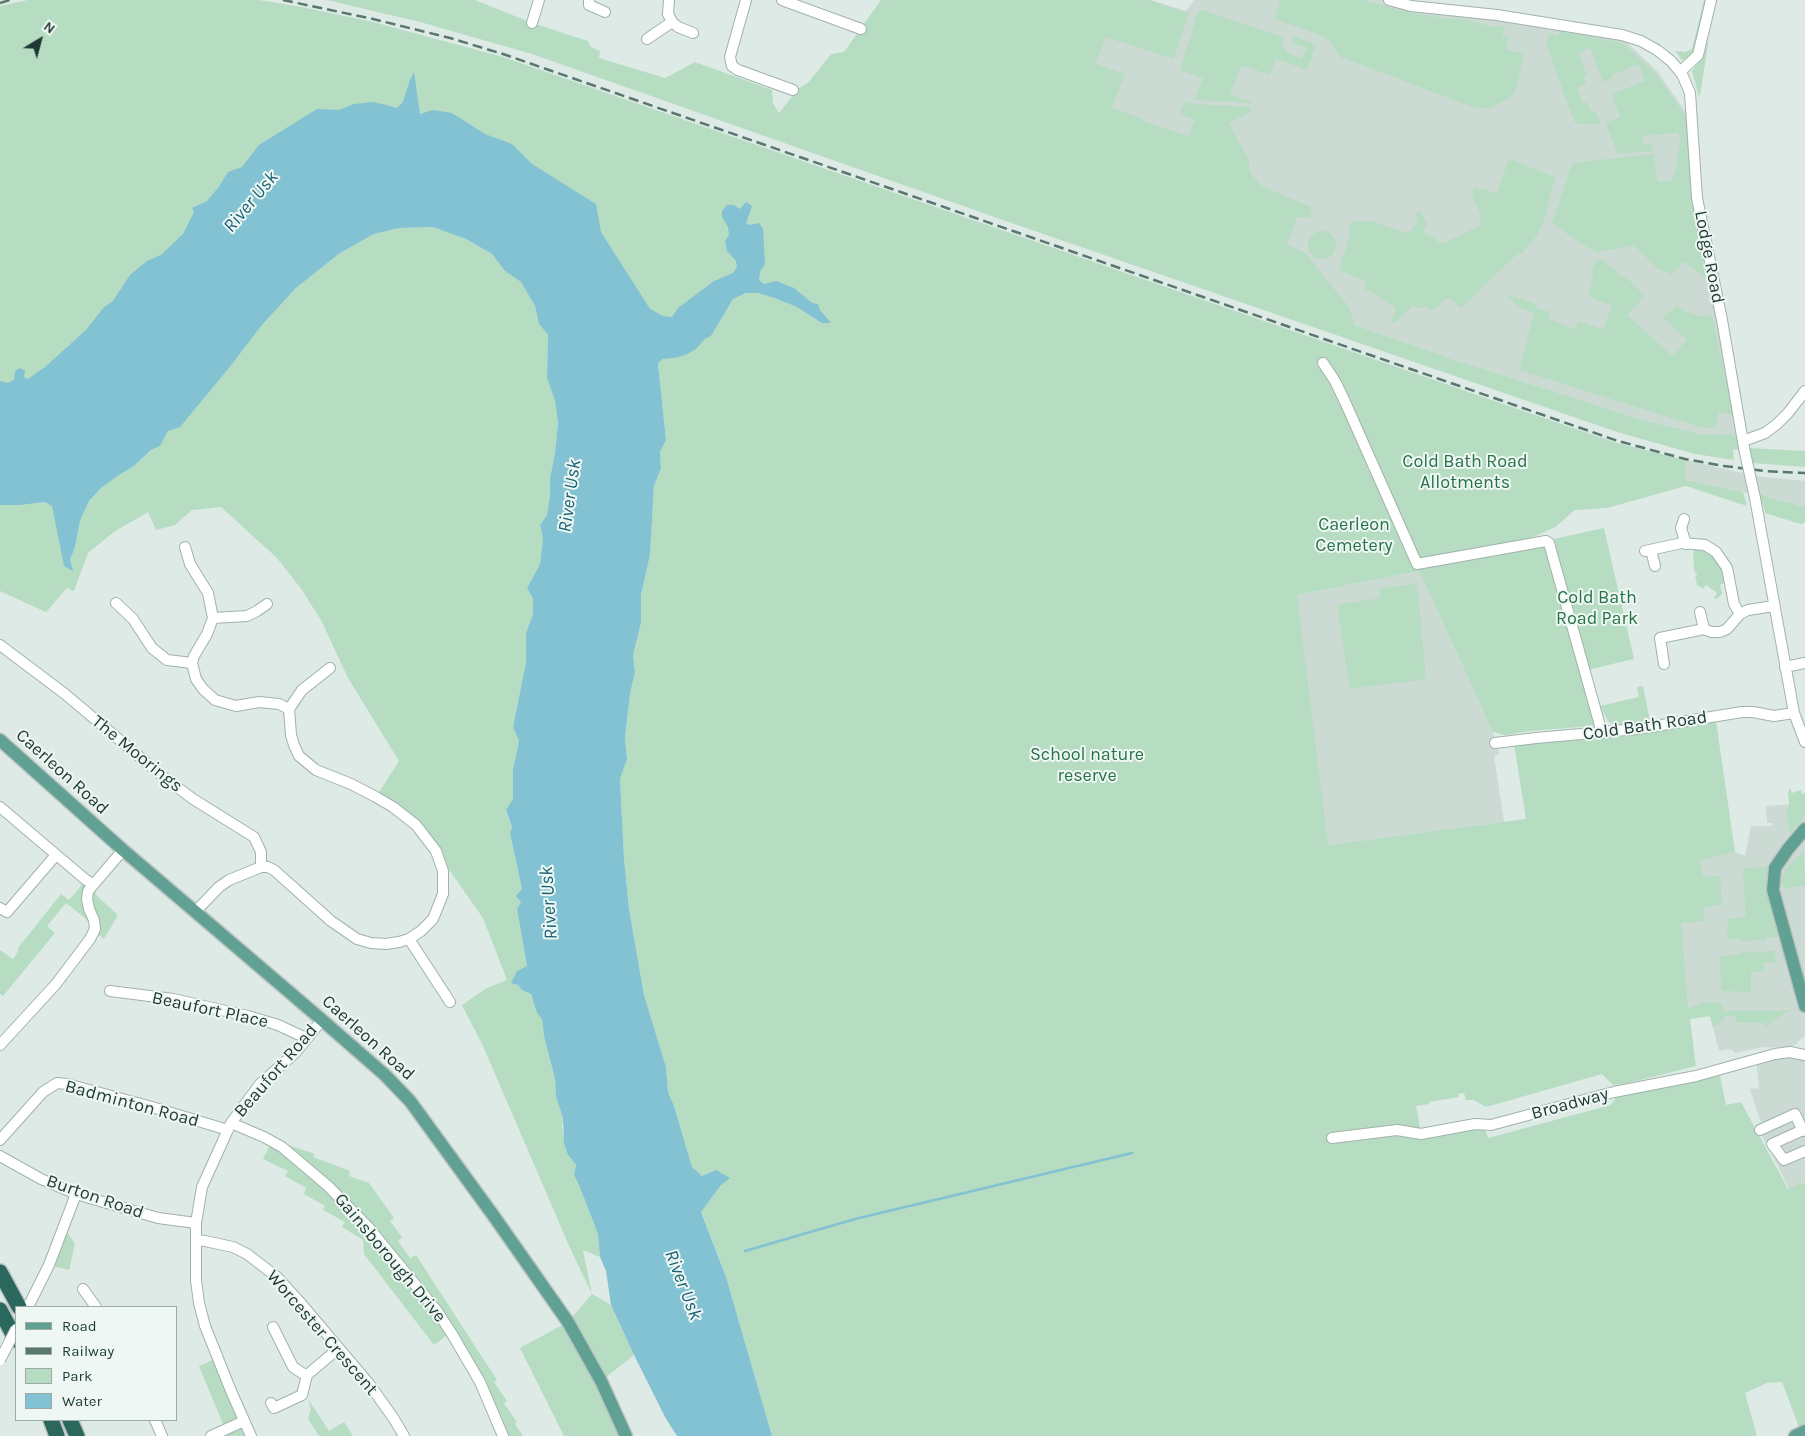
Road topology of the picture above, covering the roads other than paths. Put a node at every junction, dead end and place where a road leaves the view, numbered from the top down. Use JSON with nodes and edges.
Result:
{"nodes":[{"id":1,"x":538,"y":0,"type":"edge"},
{"id":2,"x":589,"y":0,"type":"edge"},
{"id":3,"x":669,"y":0,"type":"edge"},
{"id":4,"x":746,"y":0,"type":"edge"},
{"id":5,"x":782,"y":0,"type":"edge"},
{"id":6,"x":1389,"y":0,"type":"edge"},
{"id":7,"x":1711,"y":0,"type":"edge"},
{"id":8,"x":1411,"y":3,"type":"edge"},
{"id":9,"x":1443,"y":5,"type":"edge"},
{"id":10,"x":605,"y":12,"type":"dead end"},
{"id":11,"x":672,"y":22,"type":"junction"},
{"id":12,"x":532,"y":23,"type":"dead end"},
{"id":13,"x":861,"y":29,"type":"dead end"},
{"id":14,"x":693,"y":33,"type":"dead end"},
{"id":15,"x":647,"y":38,"type":"dead end"},
{"id":16,"x":1680,"y":72,"type":"junction"},
{"id":17,"x":793,"y":90,"type":"dead end"},
{"id":18,"x":1323,"y":363,"type":"dead end"},
{"id":19,"x":1805,"y":391,"type":"edge"},
{"id":20,"x":1743,"y":444,"type":"junction"},
{"id":21,"x":1684,"y":519,"type":"dead end"},
{"id":22,"x":1686,"y":544,"type":"junction"},
{"id":23,"x":185,"y":546,"type":"dead end"},
{"id":24,"x":1655,"y":566,"type":"dead end"},
{"id":25,"x":116,"y":603,"type":"dead end"},
{"id":26,"x":267,"y":604,"type":"dead end"},
{"id":27,"x":1774,"y":606,"type":"junction"},
{"id":28,"x":1700,"y":612,"type":"dead end"},
{"id":29,"x":251,"y":614,"type":"junction"},
{"id":30,"x":1740,"y":614,"type":"junction"},
{"id":31,"x":213,"y":618,"type":"junction"},
{"id":32,"x":255,"y":625,"type":"dead end"},
{"id":33,"x":1704,"y":629,"type":"junction"},
{"id":34,"x":0,"y":645,"type":"edge"},
{"id":35,"x":192,"y":663,"type":"junction"},
{"id":36,"x":1805,"y":663,"type":"edge"},
{"id":37,"x":1664,"y":664,"type":"dead end"},
{"id":38,"x":1785,"y":667,"type":"junction"},
{"id":39,"x":330,"y":668,"type":"dead end"},
{"id":40,"x":289,"y":709,"type":"junction"},
{"id":41,"x":1794,"y":713,"type":"junction"},
{"id":42,"x":1602,"y":733,"type":"junction"},
{"id":43,"x":0,"y":740,"type":"edge"},
{"id":44,"x":1805,"y":742,"type":"edge"},
{"id":45,"x":1495,"y":744,"type":"dead end"},
{"id":46,"x":0,"y":807,"type":"edge"},
{"id":47,"x":1805,"y":830,"type":"edge"},
{"id":48,"x":123,"y":850,"type":"junction"},
{"id":49,"x":56,"y":855,"type":"junction"},
{"id":50,"x":262,"y":867,"type":"junction"},
{"id":51,"x":93,"y":884,"type":"junction"},
{"id":52,"x":0,"y":908,"type":"edge"},
{"id":53,"x":195,"y":912,"type":"junction"},
{"id":54,"x":409,"y":939,"type":"junction"},
{"id":55,"x":110,"y":991,"type":"dead end"},
{"id":56,"x":450,"y":1002,"type":"dead end"},
{"id":57,"x":1805,"y":1006,"type":"edge"},
{"id":58,"x":322,"y":1020,"type":"junction"},
{"id":59,"x":306,"y":1038,"type":"junction"},
{"id":60,"x":1,"y":1043,"type":"edge"},
{"id":61,"x":1805,"y":1044,"type":"edge"},
{"id":62,"x":1790,"y":1052,"type":"junction"},
{"id":63,"x":1805,"y":1055,"type":"edge"},
{"id":64,"x":229,"y":1127,"type":"junction"},
{"id":65,"x":1760,"y":1130,"type":"dead end"},
{"id":66,"x":1804,"y":1130,"type":"edge"},
{"id":67,"x":1332,"y":1138,"type":"dead end"},
{"id":68,"x":0,"y":1140,"type":"edge"},
{"id":69,"x":1805,"y":1151,"type":"edge"},
{"id":70,"x":0,"y":1156,"type":"edge"},
{"id":71,"x":76,"y":1194,"type":"junction"},
{"id":72,"x":196,"y":1223,"type":"junction"},
{"id":73,"x":196,"y":1240,"type":"junction"},
{"id":74,"x":0,"y":1272,"type":"edge"},
{"id":75,"x":83,"y":1289,"type":"dead end"},
{"id":76,"x":18,"y":1306,"type":"edge"},
{"id":77,"x":29,"y":1306,"type":"edge"},
{"id":78,"x":95,"y":1306,"type":"edge"},
{"id":79,"x":0,"y":1310,"type":"edge"},
{"id":80,"x":273,"y":1327,"type":"dead end"},
{"id":81,"x":15,"y":1331,"type":"edge"},
{"id":82,"x":15,"y":1338,"type":"edge"},
{"id":83,"x":339,"y":1348,"type":"junction"},
{"id":84,"x":0,"y":1360,"type":"edge"},
{"id":85,"x":307,"y":1374,"type":"junction"},
{"id":86,"x":272,"y":1403,"type":"dead end"},
{"id":87,"x":51,"y":1421,"type":"edge"},
{"id":88,"x":70,"y":1421,"type":"edge"},
{"id":89,"x":155,"y":1421,"type":"edge"},
{"id":90,"x":244,"y":1422,"type":"junction"},
{"id":91,"x":1805,"y":1431,"type":"edge"},
{"id":92,"x":57,"y":1436,"type":"edge"},
{"id":93,"x":77,"y":1436,"type":"edge"},
{"id":94,"x":162,"y":1436,"type":"edge"},
{"id":95,"x":211,"y":1436,"type":"edge"},
{"id":96,"x":251,"y":1436,"type":"edge"},
{"id":97,"x":404,"y":1436,"type":"edge"},
{"id":98,"x":503,"y":1436,"type":"edge"},
{"id":99,"x":626,"y":1436,"type":"edge"},
{"id":100,"x":1795,"y":1436,"type":"edge"}],
"edges":[{"from":1,"to":12,"type":"street"},
{"from":2,"to":10,"type":"street"},
{"from":3,"to":11,"type":"street"},
{"from":4,"to":17,"type":"street"},
{"from":5,"to":13,"type":"street"},
{"from":6,"to":8,"type":"street","name":"Lodge Road"},
{"from":7,"to":16,"type":"street"},
{"from":8,"to":9,"type":"street","name":"Lodge Road"},
{"from":9,"to":16,"type":"street","name":"Lodge Road"},
{"from":11,"to":14,"type":"street"},
{"from":11,"to":15,"type":"street"},
{"from":16,"to":20,"type":"street","name":"Lodge Road"},
{"from":18,"to":42,"type":"street"},
{"from":19,"to":20,"type":"street"},
{"from":20,"to":27,"type":"street","name":"Lodge Road","bridge":true},
{"from":21,"to":22,"type":"street"},
{"from":22,"to":24,"type":"street"},
{"from":22,"to":30,"type":"street"},
{"from":23,"to":31,"type":"street"},
{"from":25,"to":35,"type":"street"},
{"from":26,"to":29,"type":"street"},
{"from":27,"to":30,"type":"street"},
{"from":27,"to":38,"type":"street","name":"Lodge Road"},
{"from":28,"to":33,"type":"street"},
{"from":29,"to":31,"type":"street"},
{"from":29,"to":32,"type":"street"},
{"from":30,"to":33,"type":"street"},
{"from":31,"to":35,"type":"street"},
{"from":33,"to":37,"type":"street"},
{"from":34,"to":50,"type":"street","name":"The Moorings"},
{"from":35,"to":40,"type":"street"},
{"from":36,"to":38,"type":"street"},
{"from":38,"to":41,"type":"street","name":"Lodge Road"},
{"from":39,"to":40,"type":"street"},
{"from":40,"to":54,"type":"street"},
{"from":41,"to":42,"type":"street","name":"Cold Bath Road"},
{"from":41,"to":44,"type":"street","name":"Lodge Road"},
{"from":42,"to":45,"type":"street","name":"Cold Bath Road"},
{"from":43,"to":48,"type":"main road","name":"Caerleon Road"},
{"from":46,"to":49,"type":"street"},
{"from":47,"to":57,"type":"main road"},
{"from":48,"to":51,"type":"street"},
{"from":48,"to":53,"type":"main road","name":"Caerleon Road"},
{"from":49,"to":51,"type":"street"},
{"from":49,"to":52,"type":"street"},
{"from":50,"to":53,"type":"street"},
{"from":50,"to":54,"type":"street"},
{"from":51,"to":60,"type":"street"},
{"from":53,"to":58,"type":"main road","name":"Caerleon Road"},
{"from":54,"to":56,"type":"street"},
{"from":55,"to":59,"type":"street","name":"Beaufort Place"},
{"from":58,"to":59,"type":"street","name":"Beaufort Road"},
{"from":58,"to":99,"type":"main road","name":"Caerleon Road"},
{"from":59,"to":64,"type":"street","name":"Beaufort Road"},
{"from":61,"to":62,"type":"street"},
{"from":62,"to":63,"type":"street","name":"Broadway"},
{"from":62,"to":67,"type":"street","name":"Broadway"},
{"from":64,"to":68,"type":"street","name":"Badminton Road"},
{"from":64,"to":72,"type":"street","name":"Beaufort Road"},
{"from":64,"to":98,"type":"street","name":"Gainsborough Drive"},
{"from":65,"to":66,"type":"street"},
{"from":66,"to":69,"type":"street"},
{"from":70,"to":71,"type":"street","name":"Burton Road"},
{"from":71,"to":72,"type":"street","name":"Burton Road"},
{"from":71,"to":77,"type":"street"},
{"from":72,"to":73,"type":"street","name":"Beaufort Road"},
{"from":73,"to":83,"type":"street","name":"Worcester Crescent"},
{"from":73,"to":90,"type":"street","name":"Beaufort Road"},
{"from":74,"to":76,"type":"highway"},
{"from":75,"to":78,"type":"street"},
{"from":79,"to":82,"type":"highway"},
{"from":80,"to":85,"type":"street"},
{"from":81,"to":84,"type":"street","bridge":true},
{"from":83,"to":85,"type":"street"},
{"from":83,"to":97,"type":"street","name":"Worcester Crescent"},
{"from":85,"to":86,"type":"street"},
{"from":87,"to":92,"type":"highway"},
{"from":88,"to":93,"type":"highway"},
{"from":89,"to":94,"type":"street"},
{"from":90,"to":95,"type":"street"},
{"from":90,"to":96,"type":"street","name":"Beaufort Road"},
{"from":91,"to":100,"type":"main road"}]}
